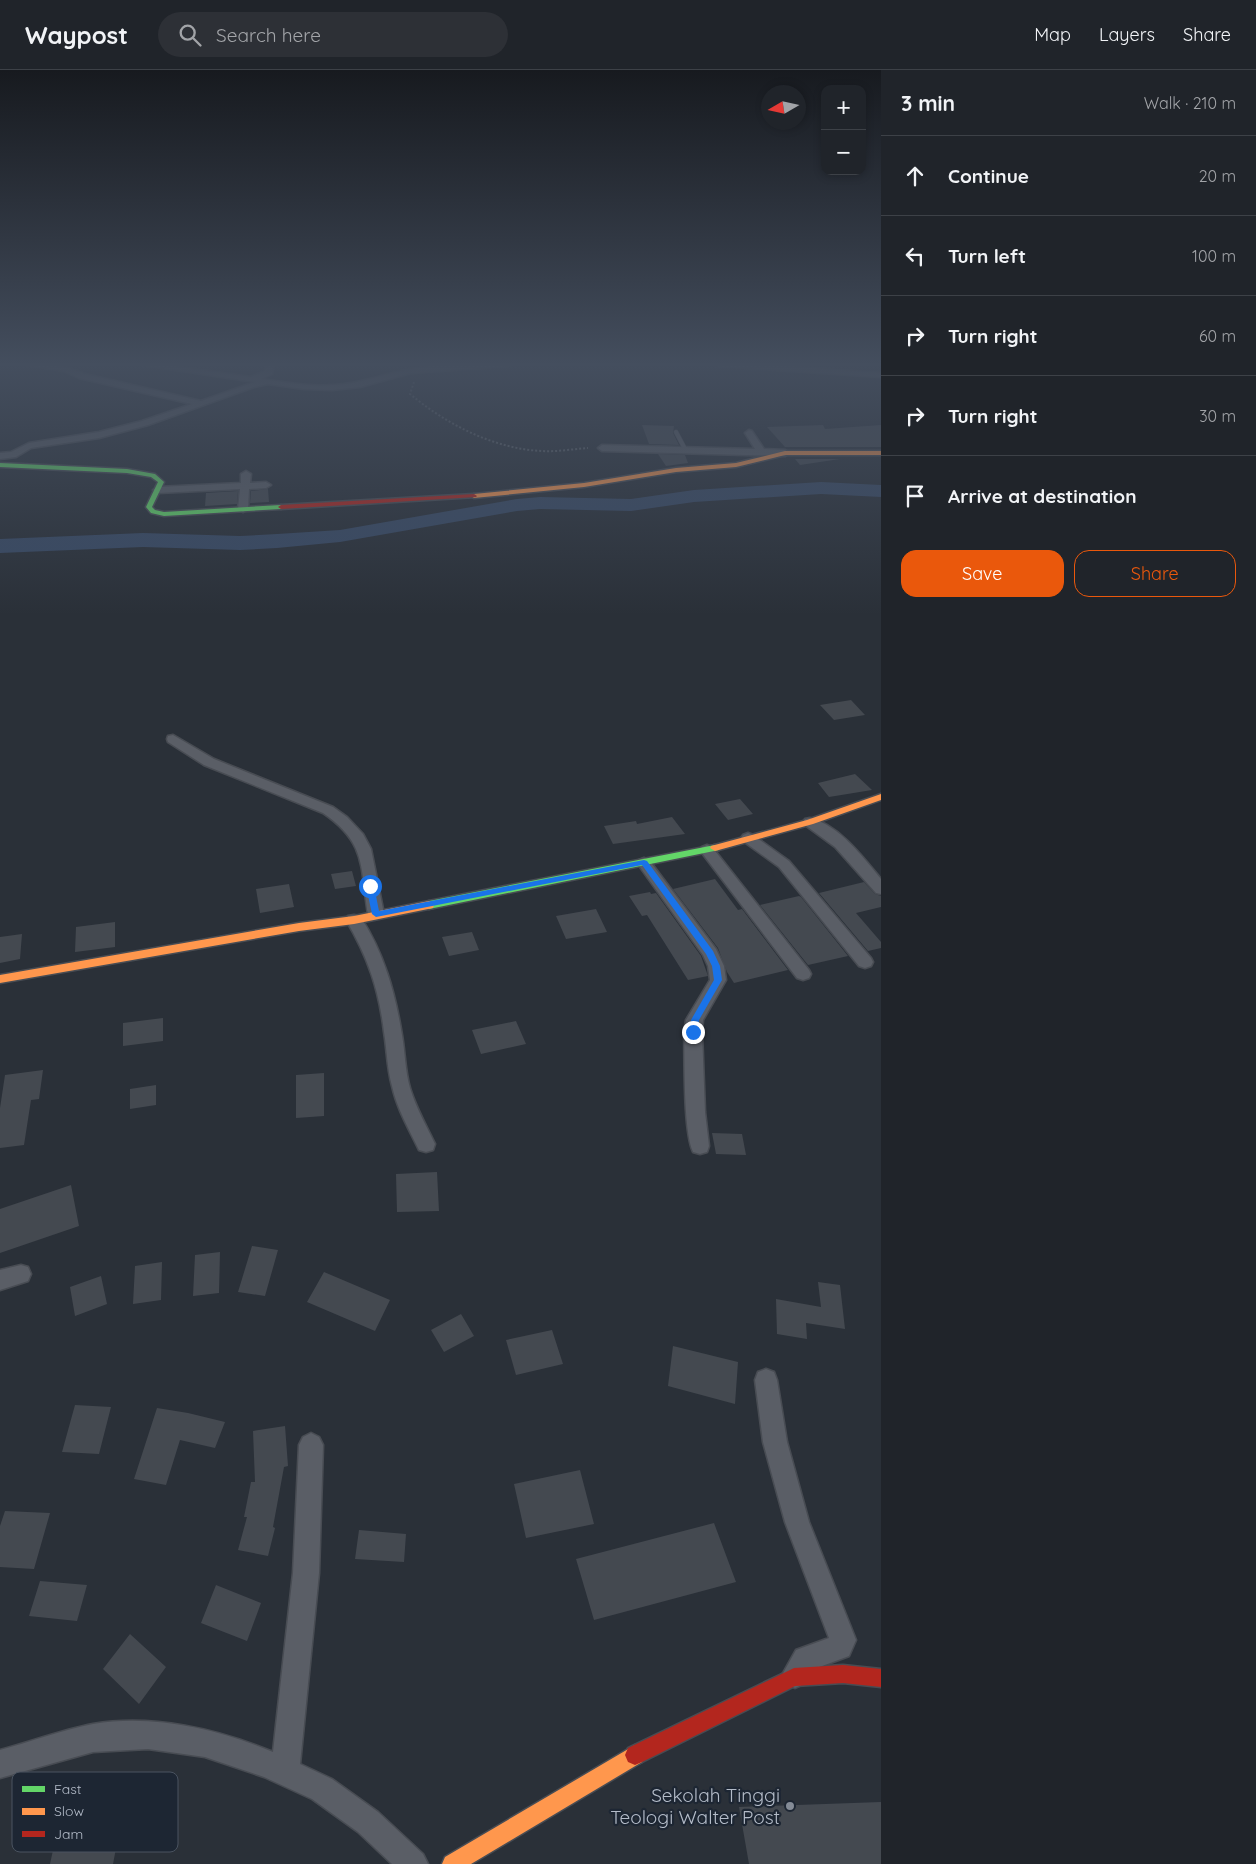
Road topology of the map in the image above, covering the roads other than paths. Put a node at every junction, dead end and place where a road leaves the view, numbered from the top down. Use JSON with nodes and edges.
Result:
{"nodes":[{"id":1,"x":26,"y":448,"type":"edge"},
{"id":2,"x":602,"y":448,"type":"road end"},
{"id":3,"x":684,"y":448,"type":"edge"},
{"id":4,"x":758,"y":448,"type":"edge"},
{"id":5,"x":686,"y":451,"type":"junction"},
{"id":6,"x":761,"y":452,"type":"junction"},
{"id":7,"x":784,"y":453,"type":"junction"},
{"id":8,"x":881,"y":453,"type":"edge"},
{"id":9,"x":0,"y":456,"type":"edge"},
{"id":10,"x":0,"y":465,"type":"edge"},
{"id":11,"x":246,"y":474,"type":"dead end"},
{"id":12,"x":266,"y":485,"type":"dead end"},
{"id":13,"x":244,"y":486,"type":"junction"},
{"id":14,"x":158,"y":490,"type":"junction"},
{"id":15,"x":243,"y":509,"type":"junction"},
{"id":16,"x":173,"y":739,"type":"dead end"},
{"id":17,"x":881,"y":797,"type":"edge"},
{"id":18,"x":810,"y":822,"type":"junction"},
{"id":19,"x":748,"y":838,"type":"junction"},
{"id":20,"x":706,"y":850,"type":"junction"},
{"id":21,"x":644,"y":862,"type":"junction"},
{"id":22,"x":881,"y":889,"type":"edge"},
{"id":23,"x":376,"y":914,"type":"junction"},
{"id":24,"x":354,"y":920,"type":"junction"},
{"id":25,"x":865,"y":962,"type":"dead end"},
{"id":26,"x":803,"y":974,"type":"dead end"},
{"id":27,"x":0,"y":979,"type":"edge"},
{"id":28,"x":426,"y":1144,"type":"dead end"},
{"id":29,"x":700,"y":1146,"type":"dead end"},
{"id":30,"x":21,"y":1274,"type":"dead end"},
{"id":31,"x":0,"y":1280,"type":"edge"},
{"id":32,"x":766,"y":1380,"type":"dead end"},
{"id":33,"x":311,"y":1445,"type":"dead end"},
{"id":34,"x":794,"y":1677,"type":"junction"},
{"id":35,"x":881,"y":1678,"type":"edge"},
{"id":36,"x":0,"y":1764,"type":"edge"},
{"id":37,"x":285,"y":1772,"type":"junction"},
{"id":38,"x":413,"y":1864,"type":"edge"},
{"id":39,"x":452,"y":1864,"type":"edge"}],
"edges":[{"from":1,"to":9,"type":"street"},
{"from":2,"to":5,"type":"street"},
{"from":3,"to":5,"type":"lane"},
{"from":4,"to":6,"type":"street"},
{"from":5,"to":6,"type":"street"},
{"from":6,"to":7,"type":"street"},
{"from":7,"to":8,"type":"street"},
{"from":7,"to":15,"type":"street"},
{"from":10,"to":14,"type":"street"},
{"from":11,"to":13,"type":"street"},
{"from":12,"to":13,"type":"street"},
{"from":13,"to":14,"type":"street"},
{"from":13,"to":15,"type":"street"},
{"from":14,"to":15,"type":"street"},
{"from":16,"to":23,"type":"street"},
{"from":17,"to":18,"type":"street"},
{"from":18,"to":19,"type":"street"},
{"from":18,"to":22,"type":"street"},
{"from":19,"to":20,"type":"street"},
{"from":19,"to":25,"type":"street"},
{"from":20,"to":21,"type":"street"},
{"from":20,"to":26,"type":"street"},
{"from":21,"to":23,"type":"street"},
{"from":21,"to":29,"type":"street"},
{"from":23,"to":24,"type":"street"},
{"from":24,"to":27,"type":"street"},
{"from":24,"to":28,"type":"street"},
{"from":30,"to":31,"type":"street"},
{"from":32,"to":34,"type":"street"},
{"from":33,"to":37,"type":"street"},
{"from":34,"to":35,"type":"street"},
{"from":34,"to":39,"type":"street"},
{"from":36,"to":37,"type":"street"},
{"from":37,"to":38,"type":"street"}]}
